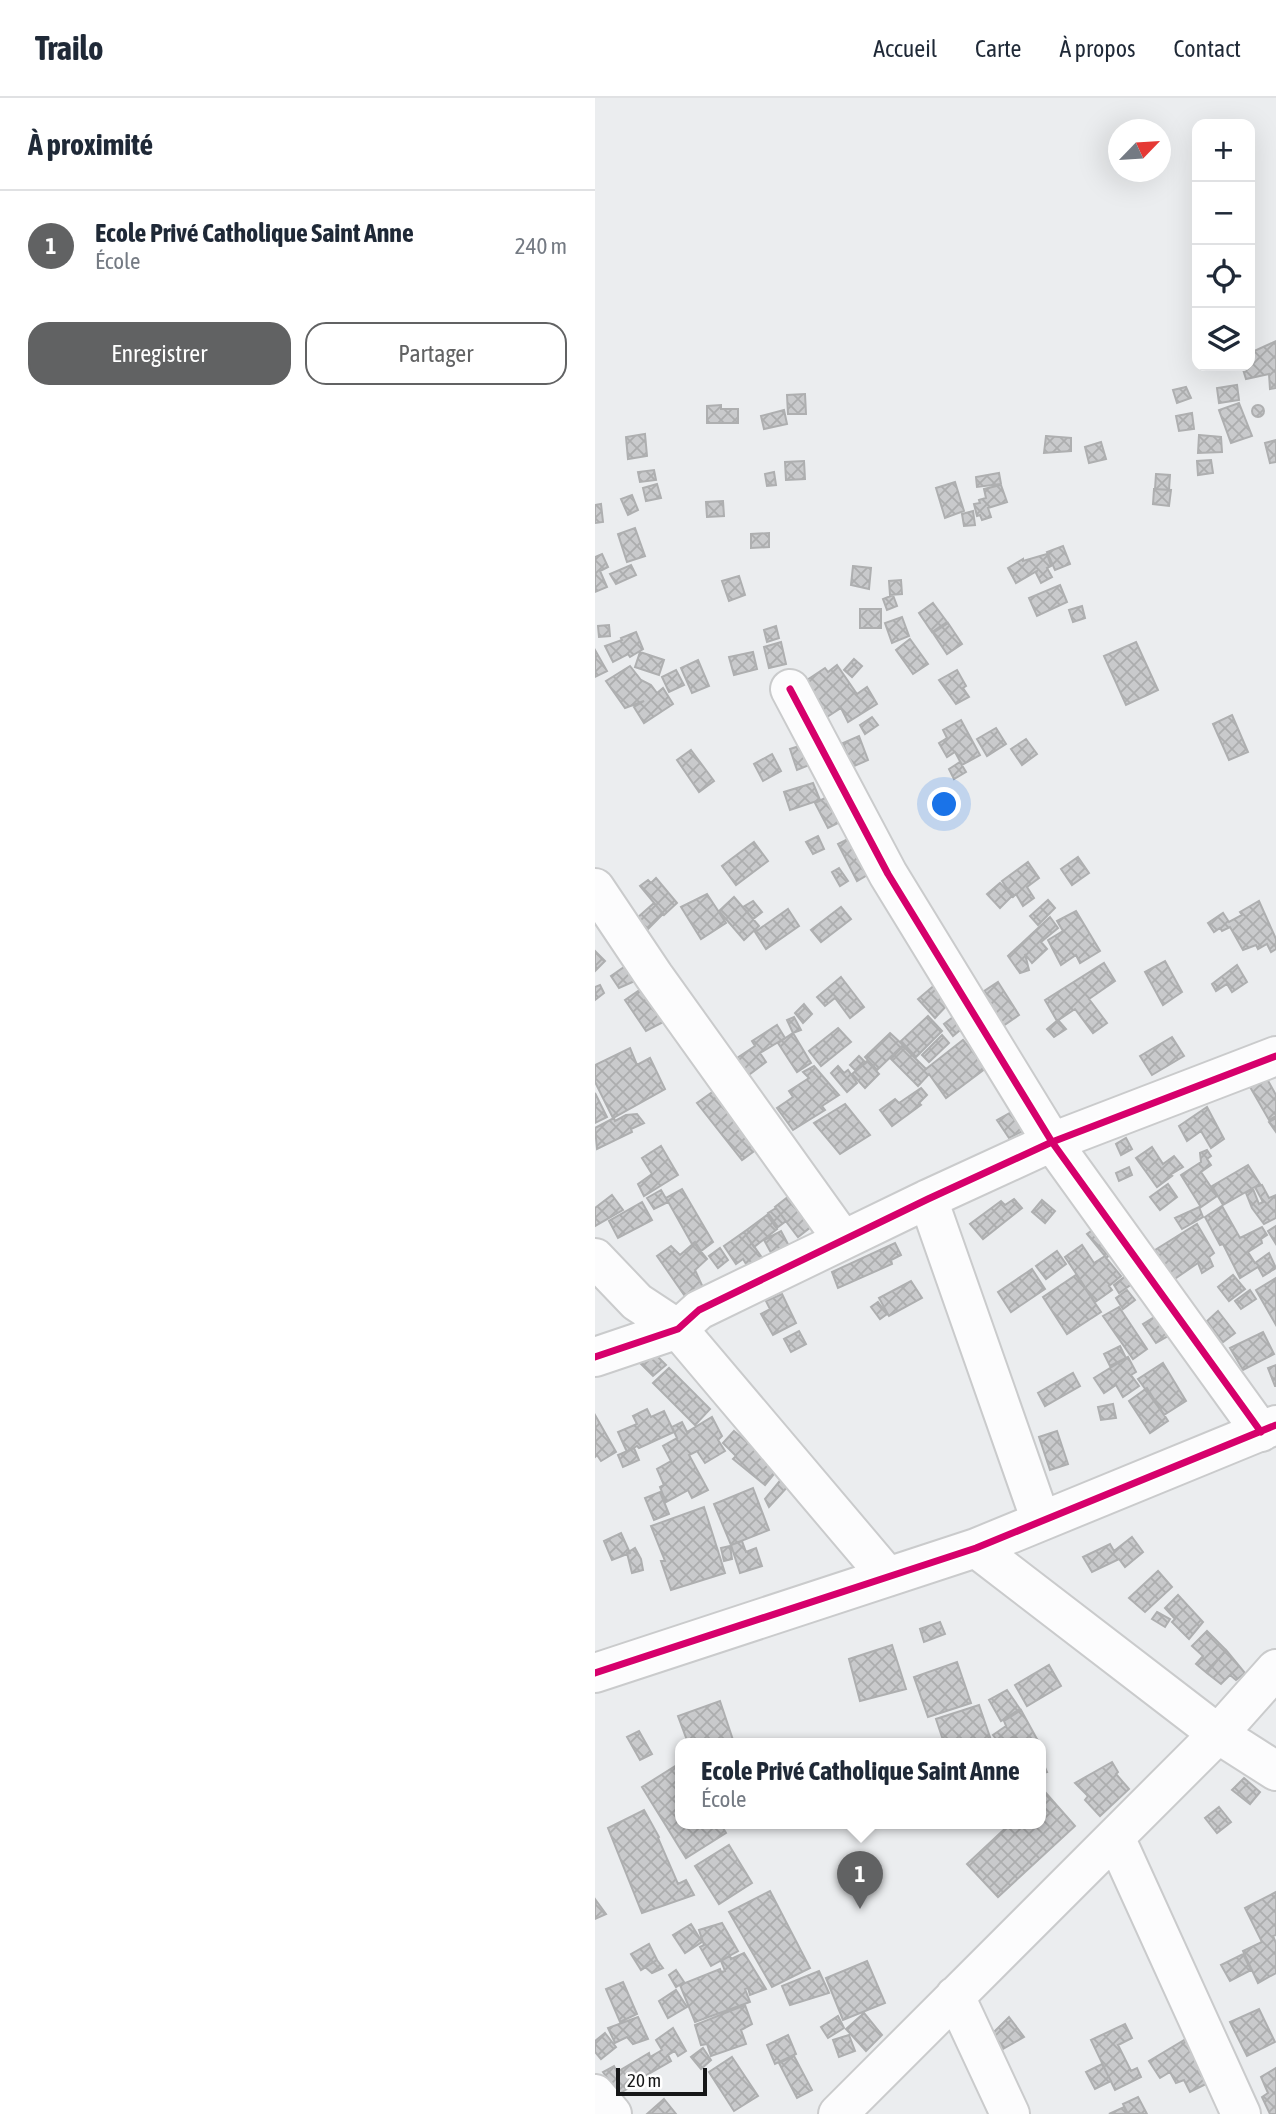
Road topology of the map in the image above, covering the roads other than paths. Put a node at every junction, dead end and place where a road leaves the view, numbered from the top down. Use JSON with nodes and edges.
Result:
{"nodes":[{"id":1,"x":790,"y":690,"type":"dead end"},
{"id":2,"x":595,"y":888,"type":"edge"},
{"id":3,"x":1276,"y":1056,"type":"edge"},
{"id":4,"x":1052,"y":1142,"type":"junction"},
{"id":5,"x":928,"y":1199,"type":"junction"},
{"id":6,"x":843,"y":1240,"type":"junction"},
{"id":7,"x":595,"y":1258,"type":"edge"},
{"id":8,"x":678,"y":1329,"type":"junction"},
{"id":9,"x":595,"y":1357,"type":"edge"},
{"id":10,"x":1268,"y":1429,"type":"edge"},
{"id":11,"x":1041,"y":1521,"type":"junction"},
{"id":12,"x":976,"y":1548,"type":"junction"},
{"id":13,"x":888,"y":1577,"type":"junction"},
{"id":14,"x":1276,"y":1669,"type":"edge"},
{"id":15,"x":595,"y":1673,"type":"edge"},
{"id":16,"x":1218,"y":1734,"type":"junction"},
{"id":17,"x":1276,"y":1771,"type":"edge"},
{"id":18,"x":1115,"y":1837,"type":"junction"},
{"id":19,"x":955,"y":1996,"type":"junction"},
{"id":20,"x":595,"y":2094,"type":"edge"},
{"id":21,"x":612,"y":2114,"type":"edge"},
{"id":22,"x":838,"y":2114,"type":"edge"},
{"id":23,"x":1010,"y":2114,"type":"edge"},
{"id":24,"x":1241,"y":2114,"type":"edge"}],
"edges":[{"from":1,"to":4,"type":"street"},
{"from":2,"to":6,"type":"street"},
{"from":3,"to":4,"type":"street"},
{"from":4,"to":5,"type":"street"},
{"from":4,"to":10,"type":"street"},
{"from":5,"to":6,"type":"street"},
{"from":5,"to":11,"type":"street"},
{"from":6,"to":8,"type":"street"},
{"from":7,"to":8,"type":"street"},
{"from":8,"to":9,"type":"street"},
{"from":8,"to":13,"type":"street"},
{"from":10,"to":11,"type":"street"},
{"from":11,"to":12,"type":"street"},
{"from":12,"to":13,"type":"street"},
{"from":12,"to":16,"type":"street"},
{"from":13,"to":15,"type":"street"},
{"from":14,"to":16,"type":"street"},
{"from":16,"to":17,"type":"street"},
{"from":16,"to":18,"type":"street"},
{"from":18,"to":19,"type":"street"},
{"from":18,"to":24,"type":"street"},
{"from":19,"to":22,"type":"street"},
{"from":19,"to":23,"type":"street"},
{"from":20,"to":21,"type":"street"}]}
